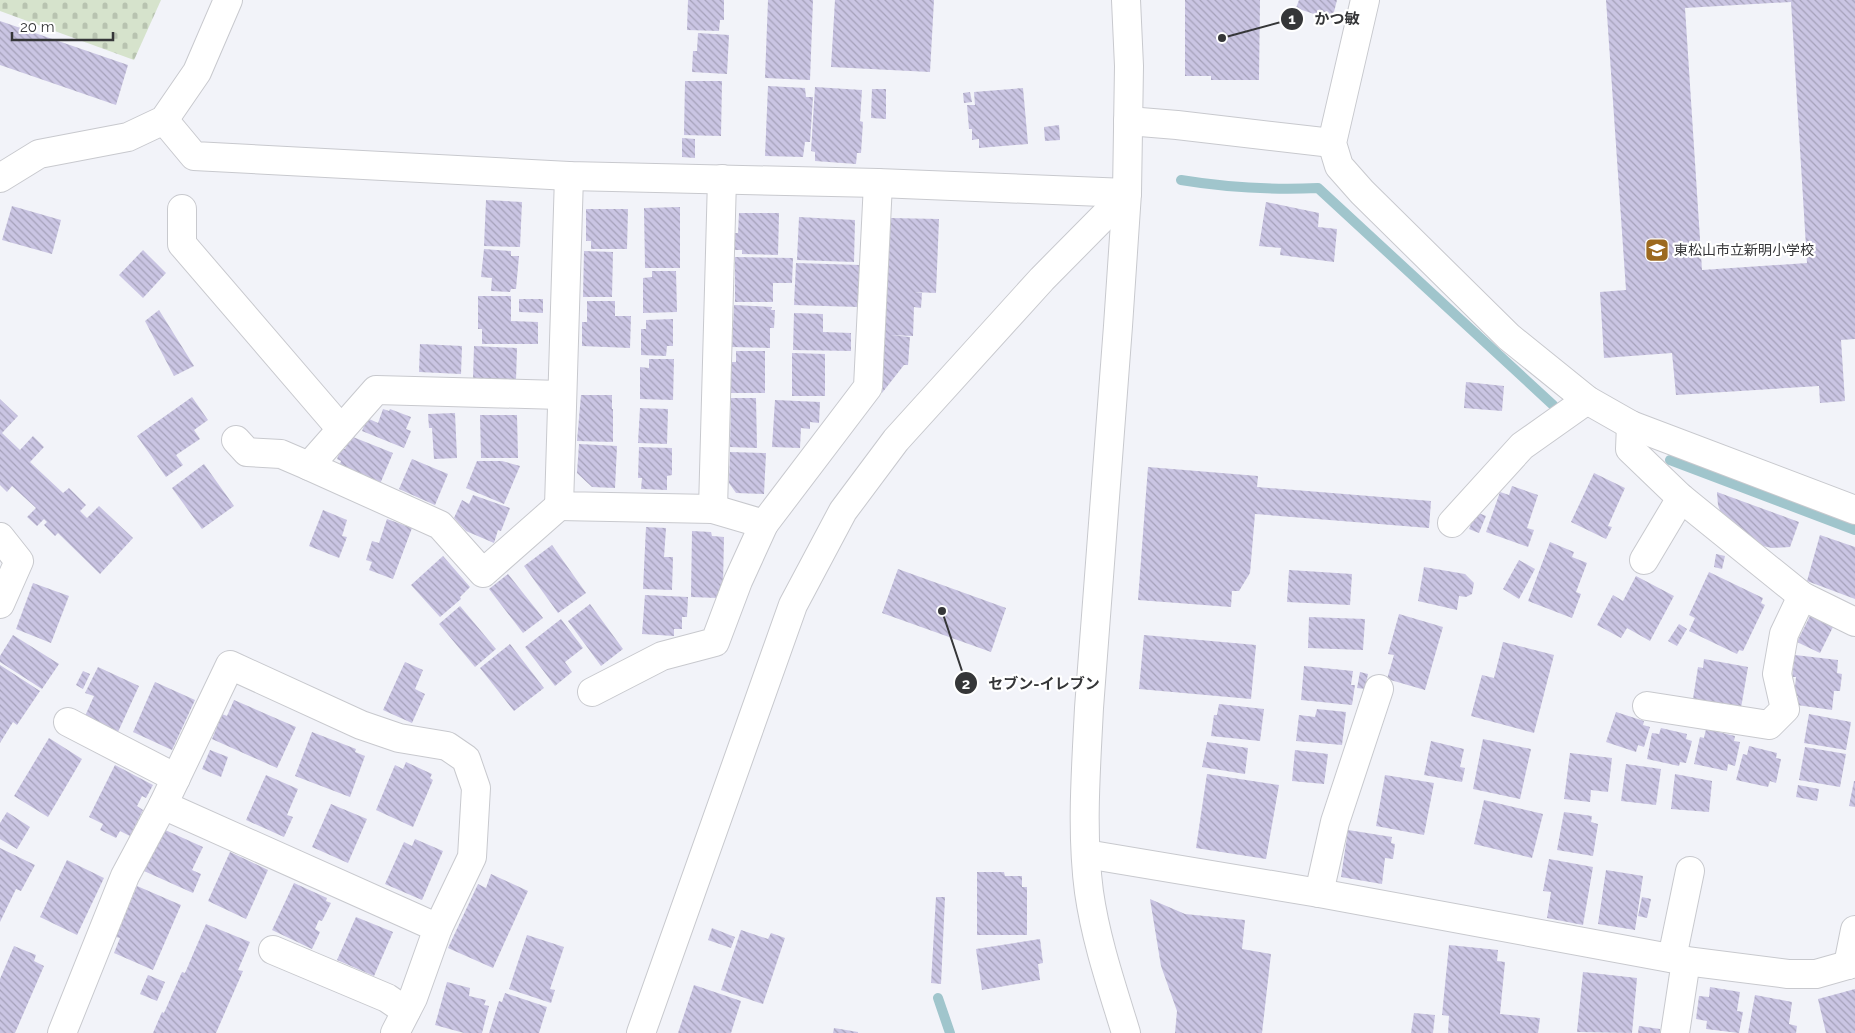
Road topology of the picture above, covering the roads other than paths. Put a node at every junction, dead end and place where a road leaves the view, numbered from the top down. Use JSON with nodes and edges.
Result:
{"nodes":[{"id":1,"x":228,"y":0,"type":"edge"},
{"id":2,"x":1126,"y":0,"type":"edge"},
{"id":3,"x":1365,"y":0,"type":"edge"},
{"id":4,"x":164,"y":120,"type":"junction"},
{"id":5,"x":1128,"y":121,"type":"junction"},
{"id":6,"x":1332,"y":143,"type":"junction"},
{"id":7,"x":569,"y":176,"type":"junction"},
{"id":8,"x":0,"y":178,"type":"edge"},
{"id":9,"x":722,"y":179,"type":"junction"},
{"id":10,"x":878,"y":183,"type":"junction"},
{"id":11,"x":1126,"y":193,"type":"junction"},
{"id":12,"x":182,"y":209,"type":"dead end"},
{"id":13,"x":562,"y":396,"type":"junction"},
{"id":14,"x":1587,"y":400,"type":"junction"},
{"id":15,"x":1631,"y":425,"type":"junction"},
{"id":16,"x":341,"y":429,"type":"junction"},
{"id":17,"x":236,"y":440,"type":"dead end"},
{"id":18,"x":309,"y":466,"type":"junction"},
{"id":19,"x":1681,"y":498,"type":"junction"},
{"id":20,"x":559,"y":506,"type":"junction"},
{"id":21,"x":713,"y":509,"type":"junction"},
{"id":22,"x":1855,"y":510,"type":"edge"},
{"id":23,"x":1452,"y":523,"type":"dead end"},
{"id":24,"x":764,"y":524,"type":"junction"},
{"id":25,"x":0,"y":537,"type":"edge"},
{"id":26,"x":1644,"y":560,"type":"dead end"},
{"id":27,"x":1802,"y":596,"type":"junction"},
{"id":28,"x":0,"y":604,"type":"edge"},
{"id":29,"x":1855,"y":622,"type":"edge"},
{"id":30,"x":1380,"y":690,"type":"dead end"},
{"id":31,"x":592,"y":692,"type":"dead end"},
{"id":32,"x":1647,"y":706,"type":"dead end"},
{"id":33,"x":68,"y":722,"type":"dead end"},
{"id":34,"x":176,"y":778,"type":"junction"},
{"id":35,"x":163,"y":805,"type":"junction"},
{"id":36,"x":1086,"y":854,"type":"junction"},
{"id":37,"x":1690,"y":871,"type":"dead end"},
{"id":38,"x":1319,"y":893,"type":"junction"},
{"id":39,"x":438,"y":928,"type":"junction"},
{"id":40,"x":1855,"y":930,"type":"edge"},
{"id":41,"x":273,"y":950,"type":"dead end"},
{"id":42,"x":1679,"y":959,"type":"junction"},
{"id":43,"x":1851,"y":964,"type":"edge"},
{"id":44,"x":401,"y":1022,"type":"edge"},
{"id":45,"x":62,"y":1033,"type":"edge"},
{"id":46,"x":641,"y":1033,"type":"edge"},
{"id":47,"x":1126,"y":1033,"type":"edge"},
{"id":48,"x":1675,"y":1033,"type":"edge"}],
"edges":[{"from":1,"to":4,"type":"street"},
{"from":2,"to":5,"type":"street"},
{"from":3,"to":6,"type":"street"},
{"from":4,"to":7,"type":"street"},
{"from":4,"to":8,"type":"street"},
{"from":5,"to":6,"type":"street"},
{"from":5,"to":11,"type":"street"},
{"from":6,"to":14,"type":"street"},
{"from":7,"to":9,"type":"street"},
{"from":7,"to":13,"type":"street"},
{"from":9,"to":10,"type":"street"},
{"from":9,"to":21,"type":"street"},
{"from":10,"to":11,"type":"street"},
{"from":10,"to":24,"type":"street"},
{"from":11,"to":36,"type":"street"},
{"from":11,"to":46,"type":"street"},
{"from":12,"to":16,"type":"street"},
{"from":13,"to":16,"type":"street"},
{"from":13,"to":20,"type":"street"},
{"from":14,"to":15,"type":"street"},
{"from":14,"to":23,"type":"street"},
{"from":15,"to":19,"type":"street"},
{"from":15,"to":22,"type":"street"},
{"from":16,"to":18,"type":"street"},
{"from":17,"to":18,"type":"street"},
{"from":18,"to":20,"type":"street"},
{"from":19,"to":26,"type":"street"},
{"from":19,"to":27,"type":"street"},
{"from":20,"to":21,"type":"street"},
{"from":21,"to":24,"type":"street"},
{"from":24,"to":31,"type":"street"},
{"from":25,"to":28,"type":"street"},
{"from":27,"to":29,"type":"street"},
{"from":27,"to":32,"type":"street"},
{"from":30,"to":38,"type":"street"},
{"from":33,"to":34,"type":"street"},
{"from":34,"to":35,"type":"street"},
{"from":34,"to":39,"type":"street"},
{"from":35,"to":39,"type":"street"},
{"from":35,"to":45,"type":"street"},
{"from":36,"to":38,"type":"street"},
{"from":36,"to":47,"type":"street"},
{"from":37,"to":42,"type":"street"},
{"from":38,"to":42,"type":"street"},
{"from":39,"to":44,"type":"street"},
{"from":40,"to":43,"type":"street"},
{"from":41,"to":44,"type":"street"},
{"from":42,"to":43,"type":"street"},
{"from":42,"to":48,"type":"street"}]}
